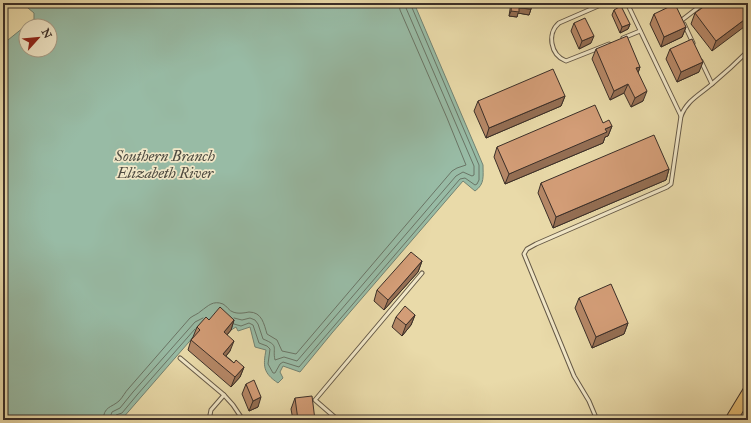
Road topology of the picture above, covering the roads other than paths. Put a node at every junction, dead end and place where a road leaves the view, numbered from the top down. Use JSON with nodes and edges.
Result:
{"nodes":[{"id":1,"x":605,"y":3,"type":"edge"},
{"id":2,"x":627,"y":3,"type":"edge"},
{"id":3,"x":704,"y":3,"type":"edge"},
{"id":4,"x":679,"y":14,"type":"edge"},
{"id":5,"x":682,"y":20,"type":"junction"},
{"id":6,"x":640,"y":31,"type":"junction"},
{"id":7,"x":620,"y":39,"type":"edge"},
{"id":8,"x":613,"y":42,"type":"edge"},
{"id":9,"x":695,"y":48,"type":"edge"},
{"id":10,"x":748,"y":51,"type":"edge"},
{"id":11,"x":699,"y":56,"type":"edge"},
{"id":12,"x":712,"y":84,"type":"junction"},
{"id":13,"x":681,"y":116,"type":"junction"},
{"id":14,"x":422,"y":273,"type":"dead end"},
{"id":15,"x":180,"y":358,"type":"dead end"},
{"id":16,"x":748,"y":392,"type":"edge"},
{"id":17,"x":224,"y":396,"type":"junction"},
{"id":18,"x":209,"y":420,"type":"edge"},
{"id":19,"x":243,"y":420,"type":"edge"},
{"id":20,"x":338,"y":420,"type":"edge"},
{"id":21,"x":597,"y":420,"type":"edge"},
{"id":22,"x":731,"y":420,"type":"edge"}],
"edges":[{"from":1,"to":8,"type":"lane"},
{"from":2,"to":6,"type":"lane"},
{"from":3,"to":5,"type":"lane"},
{"from":4,"to":5,"type":"lane"},
{"from":5,"to":9,"type":"lane"},
{"from":6,"to":7,"type":"lane"},
{"from":6,"to":13,"type":"lane"},
{"from":10,"to":12,"type":"lane"},
{"from":11,"to":12,"type":"lane"},
{"from":12,"to":13,"type":"lane"},
{"from":13,"to":21,"type":"lane"},
{"from":14,"to":20,"type":"lane"},
{"from":15,"to":17,"type":"lane"},
{"from":16,"to":22,"type":"highway"},
{"from":17,"to":18,"type":"lane"},
{"from":17,"to":19,"type":"lane"}]}
